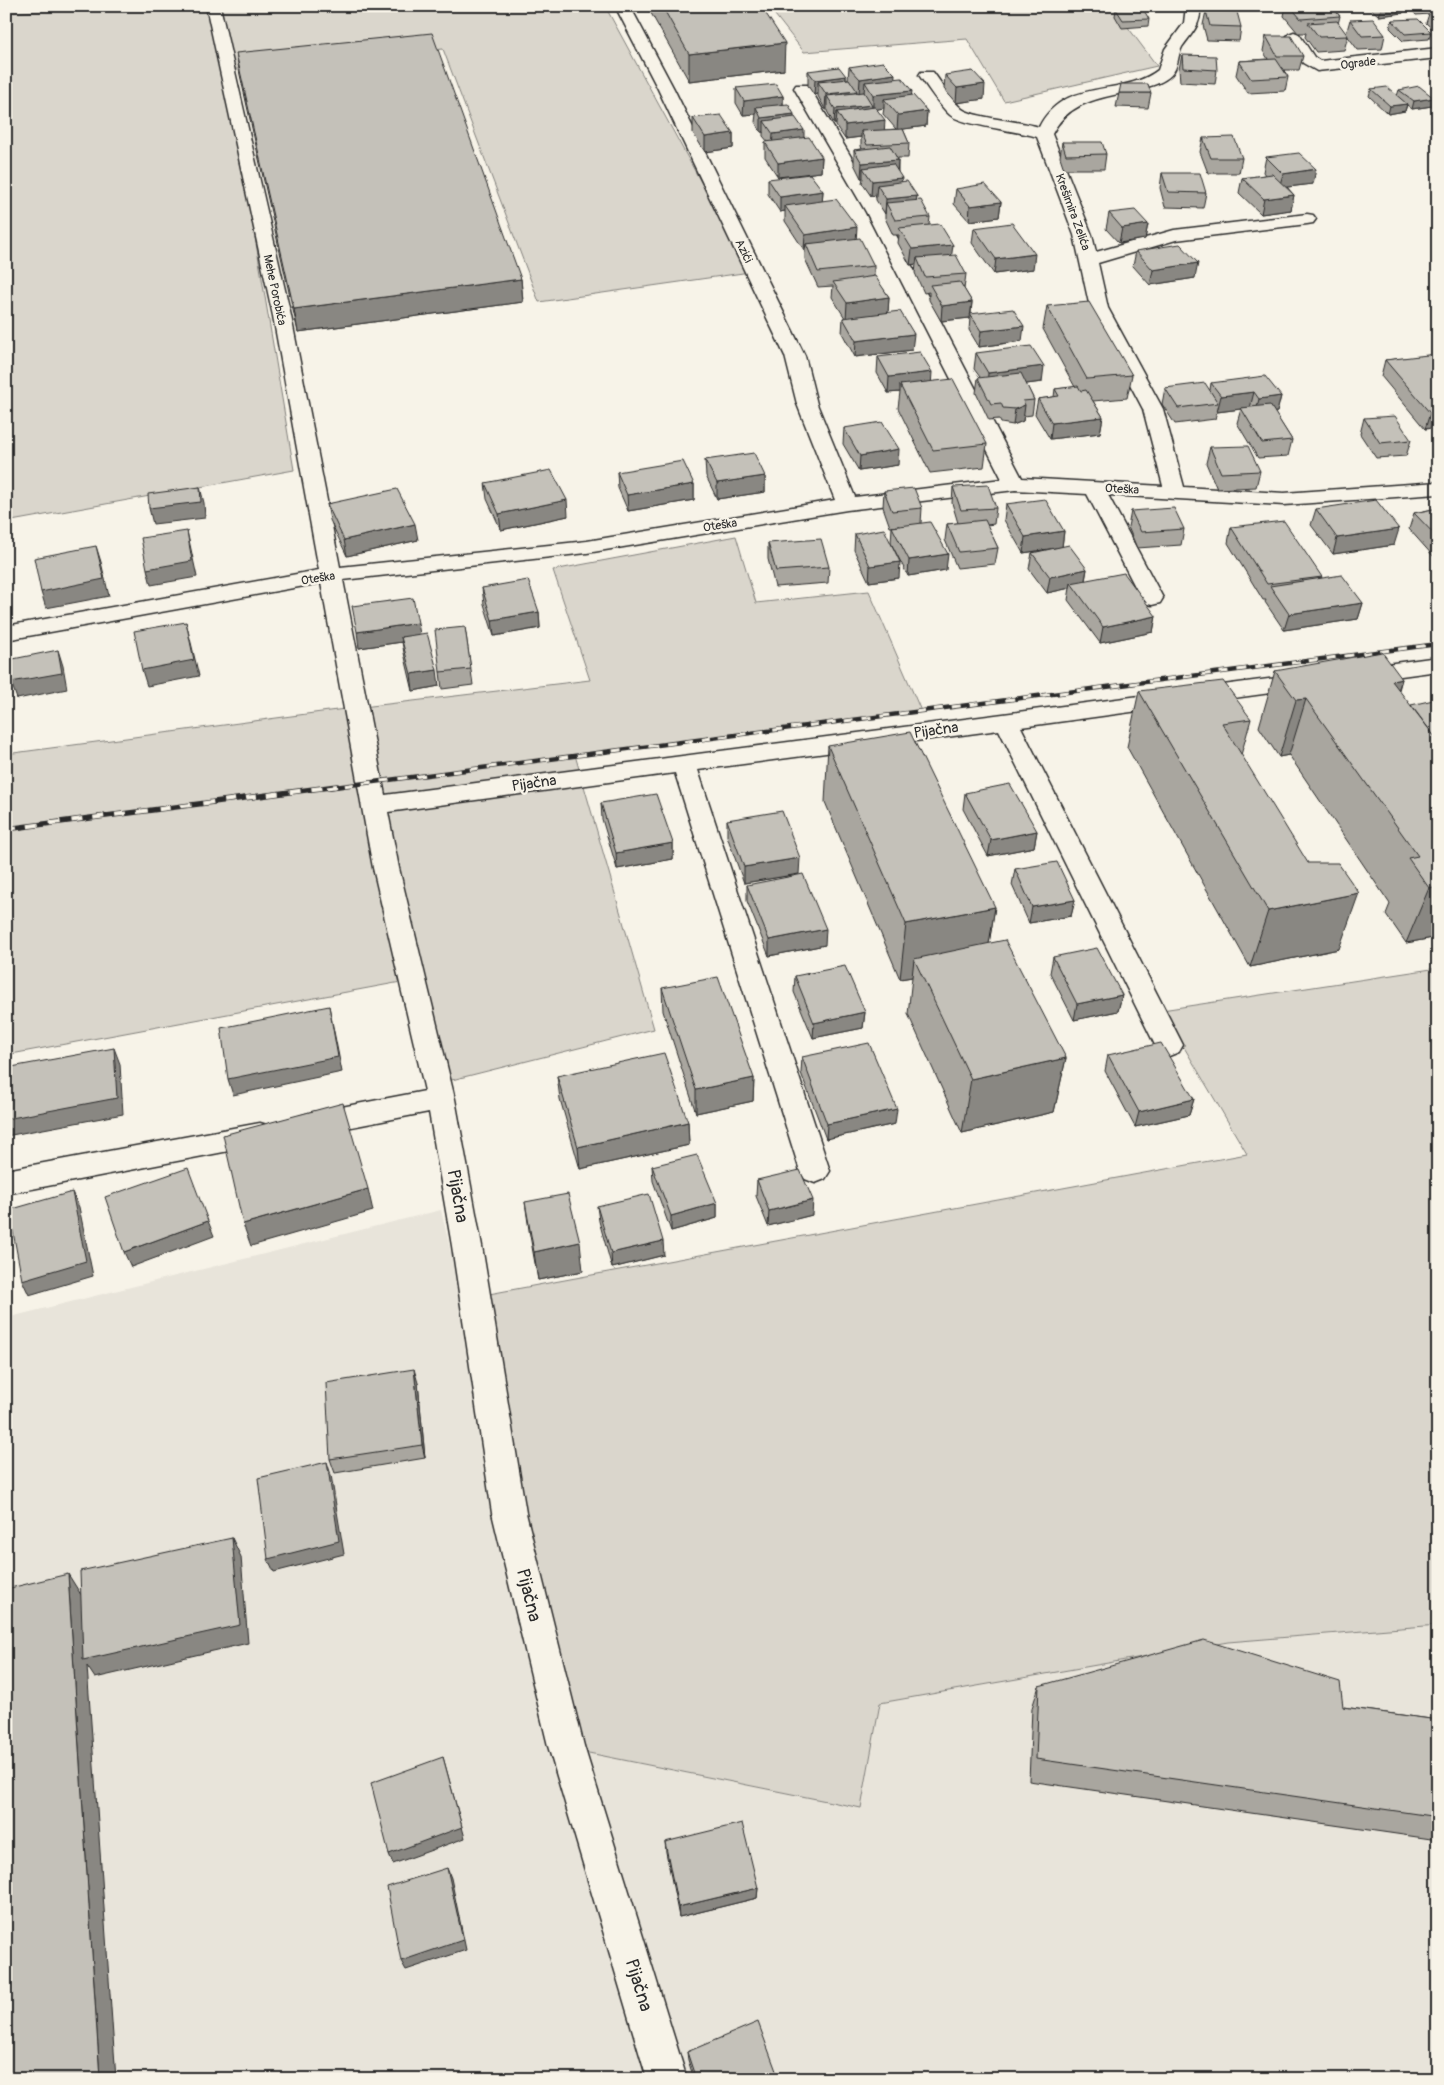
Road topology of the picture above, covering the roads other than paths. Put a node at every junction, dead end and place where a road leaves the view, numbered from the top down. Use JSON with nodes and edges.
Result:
{"nodes":[{"id":1,"x":213,"y":6,"type":"edge"},
{"id":2,"x":622,"y":6,"type":"edge"},
{"id":3,"x":1193,"y":6,"type":"edge"},
{"id":4,"x":1294,"y":37,"type":"edge"},
{"id":5,"x":1438,"y":53,"type":"edge"},
{"id":6,"x":927,"y":75,"type":"dead end"},
{"id":7,"x":802,"y":88,"type":"dead end"},
{"id":8,"x":1044,"y":134,"type":"junction"},
{"id":9,"x":1306,"y":219,"type":"dead end"},
{"id":10,"x":1089,"y":260,"type":"junction"},
{"id":11,"x":1015,"y":484,"type":"junction"},
{"id":12,"x":1094,"y":488,"type":"junction"},
{"id":13,"x":1438,"y":488,"type":"edge"},
{"id":14,"x":1175,"y":492,"type":"junction"},
{"id":15,"x":846,"y":504,"type":"junction"},
{"id":16,"x":330,"y":575,"type":"junction"},
{"id":17,"x":1152,"y":598,"type":"dead end"},
{"id":18,"x":6,"y":633,"type":"edge"},
{"id":19,"x":1438,"y":664,"type":"edge"},
{"id":20,"x":1006,"y":721,"type":"junction"},
{"id":21,"x":684,"y":764,"type":"junction"},
{"id":22,"x":375,"y":805,"type":"junction"},
{"id":23,"x":1169,"y":1045,"type":"dead end"},
{"id":24,"x":441,"y":1099,"type":"junction"},
{"id":25,"x":815,"y":1171,"type":"dead end"},
{"id":26,"x":6,"y":1182,"type":"edge"},
{"id":27,"x":667,"y":2079,"type":"edge"}],
"edges":[{"from":1,"to":16,"type":"street","name":"Mehe Porobića"},
{"from":2,"to":15,"type":"street","name":"Azići"},
{"from":3,"to":8,"type":"street"},
{"from":4,"to":5,"type":"street","name":"Ograde"},
{"from":6,"to":8,"type":"street"},
{"from":7,"to":11,"type":"street"},
{"from":8,"to":10,"type":"street","name":"Krešimira Zelića"},
{"from":9,"to":10,"type":"street"},
{"from":10,"to":14,"type":"street","name":"Krešimira Zelića"},
{"from":11,"to":12,"type":"street","name":"Oteška"},
{"from":11,"to":15,"type":"street","name":"Oteška"},
{"from":12,"to":14,"type":"street","name":"Oteška"},
{"from":12,"to":17,"type":"street"},
{"from":13,"to":14,"type":"street","name":"Oteška"},
{"from":15,"to":16,"type":"street","name":"Oteška"},
{"from":16,"to":18,"type":"street","name":"Oteška"},
{"from":16,"to":22,"type":"street","name":"Pijačna"},
{"from":19,"to":20,"type":"street","name":"Pijačna"},
{"from":20,"to":21,"type":"street","name":"Pijačna"},
{"from":20,"to":23,"type":"street"},
{"from":21,"to":22,"type":"street","name":"Pijačna"},
{"from":21,"to":25,"type":"street"},
{"from":22,"to":24,"type":"street","name":"Pijačna"},
{"from":24,"to":26,"type":"street"},
{"from":24,"to":27,"type":"street","name":"Pijačna"}]}
